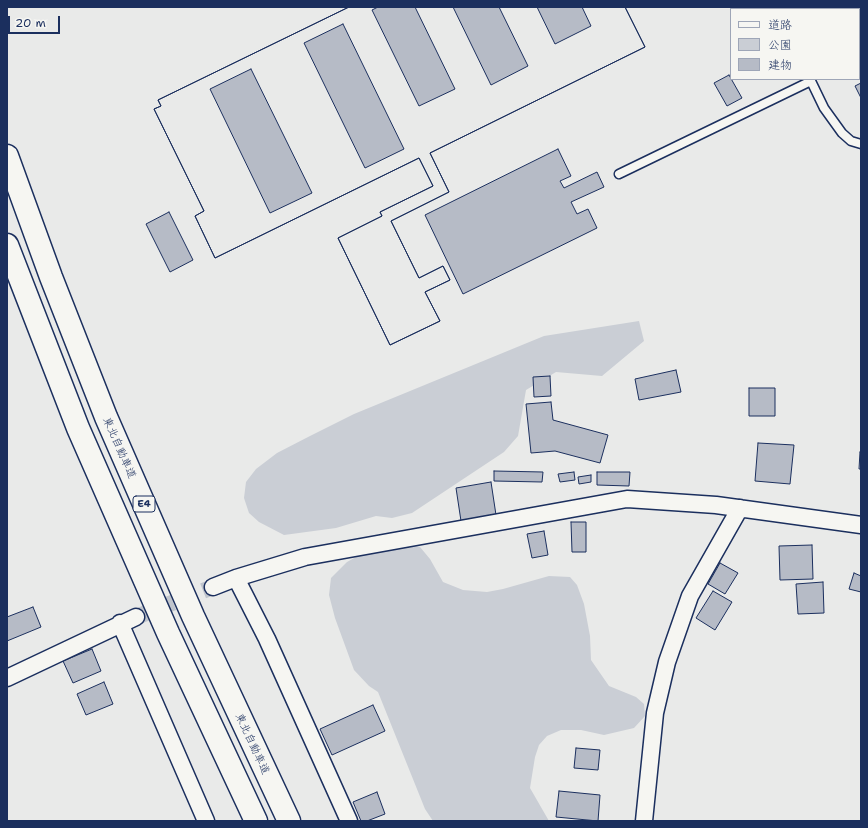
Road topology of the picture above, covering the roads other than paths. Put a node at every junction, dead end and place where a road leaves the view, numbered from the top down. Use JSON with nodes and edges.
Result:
{"nodes":[{"id":1,"x":811,"y":80,"type":"edge"},
{"id":2,"x":861,"y":144,"type":"edge"},
{"id":3,"x":7,"y":156,"type":"edge"},
{"id":4,"x":619,"y":174,"type":"dead end"},
{"id":5,"x":7,"y":245,"type":"edge"},
{"id":6,"x":740,"y":508,"type":"junction"},
{"id":7,"x":861,"y":525,"type":"edge"},
{"id":8,"x":236,"y":578,"type":"junction"},
{"id":9,"x":213,"y":587,"type":"tunnel mouth"},
{"id":10,"x":136,"y":617,"type":"tunnel mouth"},
{"id":11,"x":120,"y":623,"type":"junction"},
{"id":12,"x":7,"y":678,"type":"edge"},
{"id":13,"x":206,"y":821,"type":"edge"},
{"id":14,"x":256,"y":821,"type":"edge"},
{"id":15,"x":289,"y":821,"type":"edge"},
{"id":16,"x":349,"y":821,"type":"edge"},
{"id":17,"x":644,"y":821,"type":"edge"}],
"edges":[{"from":1,"to":2,"type":"lane"},
{"from":1,"to":4,"type":"lane"},
{"from":3,"to":15,"type":"highway","name":"東北自動車道","number":"E4"},
{"from":5,"to":14,"type":"highway"},
{"from":6,"to":7,"type":"street"},
{"from":6,"to":8,"type":"street"},
{"from":6,"to":17,"type":"street"},
{"from":8,"to":9,"type":"street"},
{"from":8,"to":16,"type":"street"},
{"from":10,"to":11,"type":"street"},
{"from":11,"to":12,"type":"street"},
{"from":11,"to":13,"type":"street"}]}
